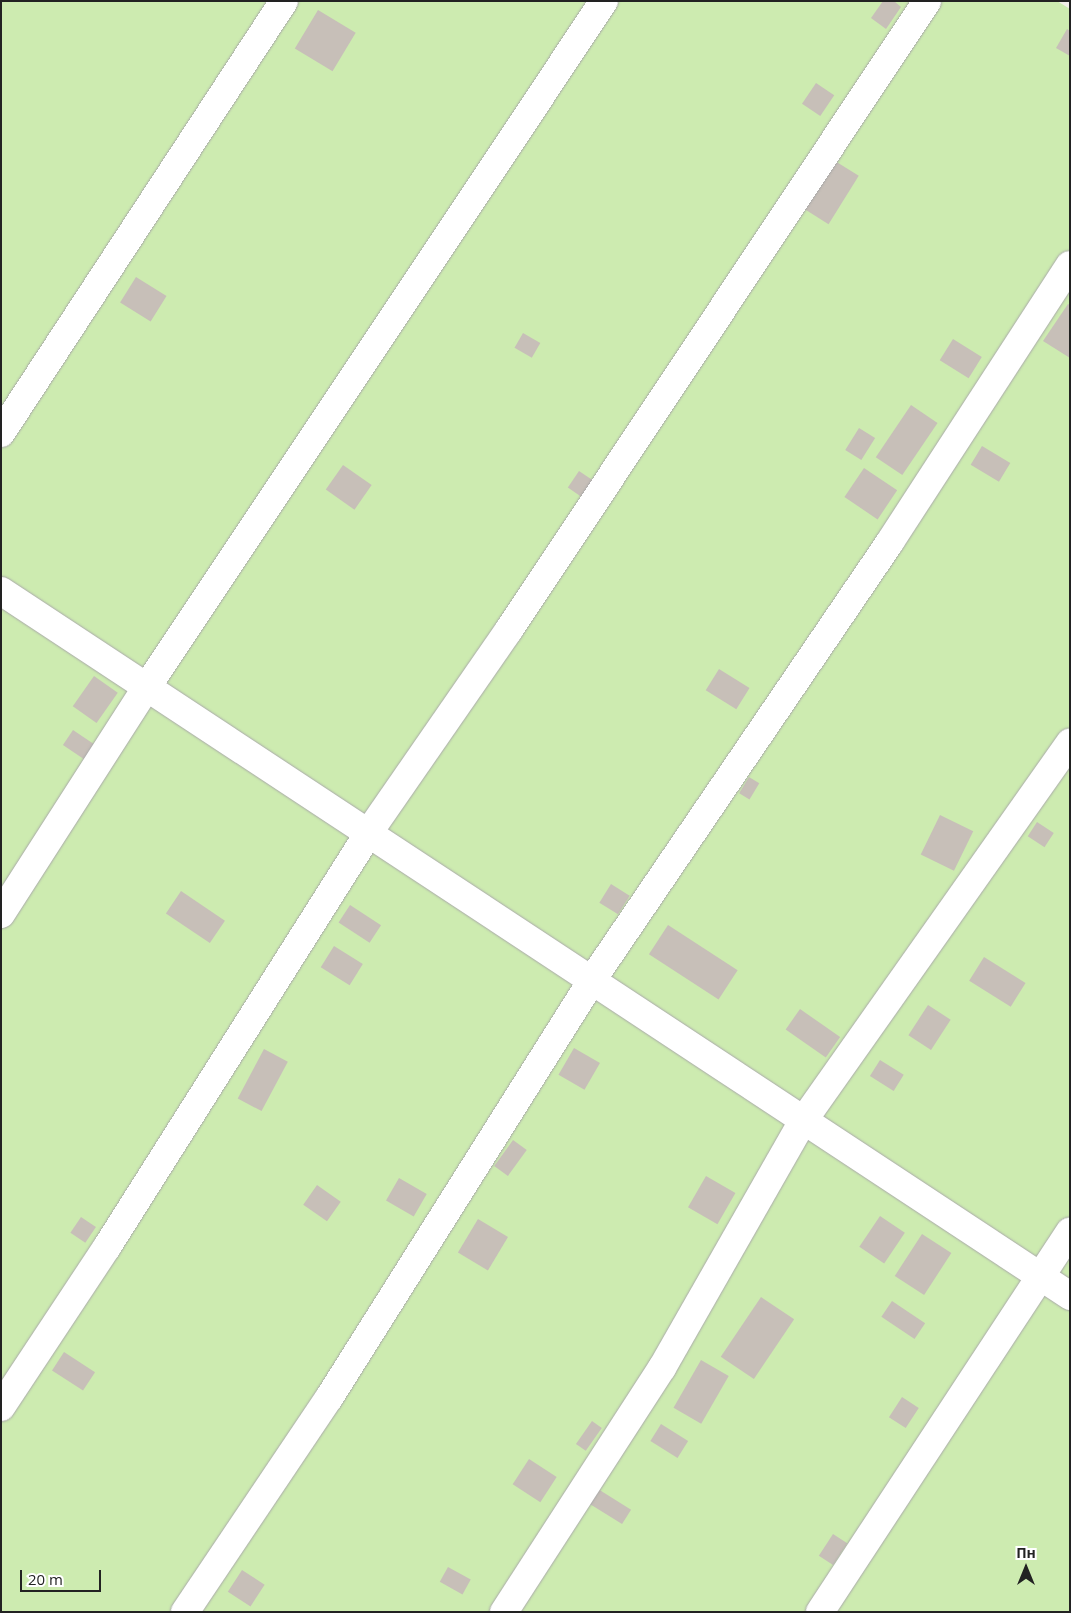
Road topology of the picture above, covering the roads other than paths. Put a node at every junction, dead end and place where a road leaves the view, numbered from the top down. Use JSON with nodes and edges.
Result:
{"nodes":[{"id":1,"x":284,"y":1,"type":"edge"},
{"id":2,"x":604,"y":1,"type":"edge"},
{"id":3,"x":927,"y":1,"type":"edge"},
{"id":4,"x":1070,"y":265,"type":"edge"},
{"id":5,"x":1,"y":433,"type":"edge"},
{"id":6,"x":1,"y":591,"type":"edge"},
{"id":7,"x":147,"y":687,"type":"junction"},
{"id":8,"x":1070,"y":743,"type":"edge"},
{"id":9,"x":369,"y":832,"type":"junction"},
{"id":10,"x":1,"y":914,"type":"edge"},
{"id":11,"x":592,"y":980,"type":"junction"},
{"id":12,"x":803,"y":1121,"type":"junction"},
{"id":13,"x":1070,"y":1232,"type":"edge"},
{"id":14,"x":1040,"y":1278,"type":"junction"},
{"id":15,"x":1070,"y":1296,"type":"edge"},
{"id":16,"x":1,"y":1407,"type":"edge"},
{"id":17,"x":184,"y":1612,"type":"edge"},
{"id":18,"x":504,"y":1612,"type":"edge"},
{"id":19,"x":820,"y":1612,"type":"edge"}],
"edges":[{"from":1,"to":5,"type":"street"},
{"from":2,"to":7,"type":"street"},
{"from":3,"to":9,"type":"street"},
{"from":4,"to":11,"type":"street"},
{"from":6,"to":7,"type":"street"},
{"from":7,"to":9,"type":"street"},
{"from":7,"to":10,"type":"street"},
{"from":8,"to":12,"type":"street"},
{"from":9,"to":11,"type":"street"},
{"from":9,"to":16,"type":"street"},
{"from":11,"to":12,"type":"street"},
{"from":11,"to":17,"type":"street"},
{"from":12,"to":14,"type":"street"},
{"from":12,"to":18,"type":"street"},
{"from":13,"to":14,"type":"street"},
{"from":14,"to":15,"type":"street"},
{"from":14,"to":19,"type":"street"}]}
